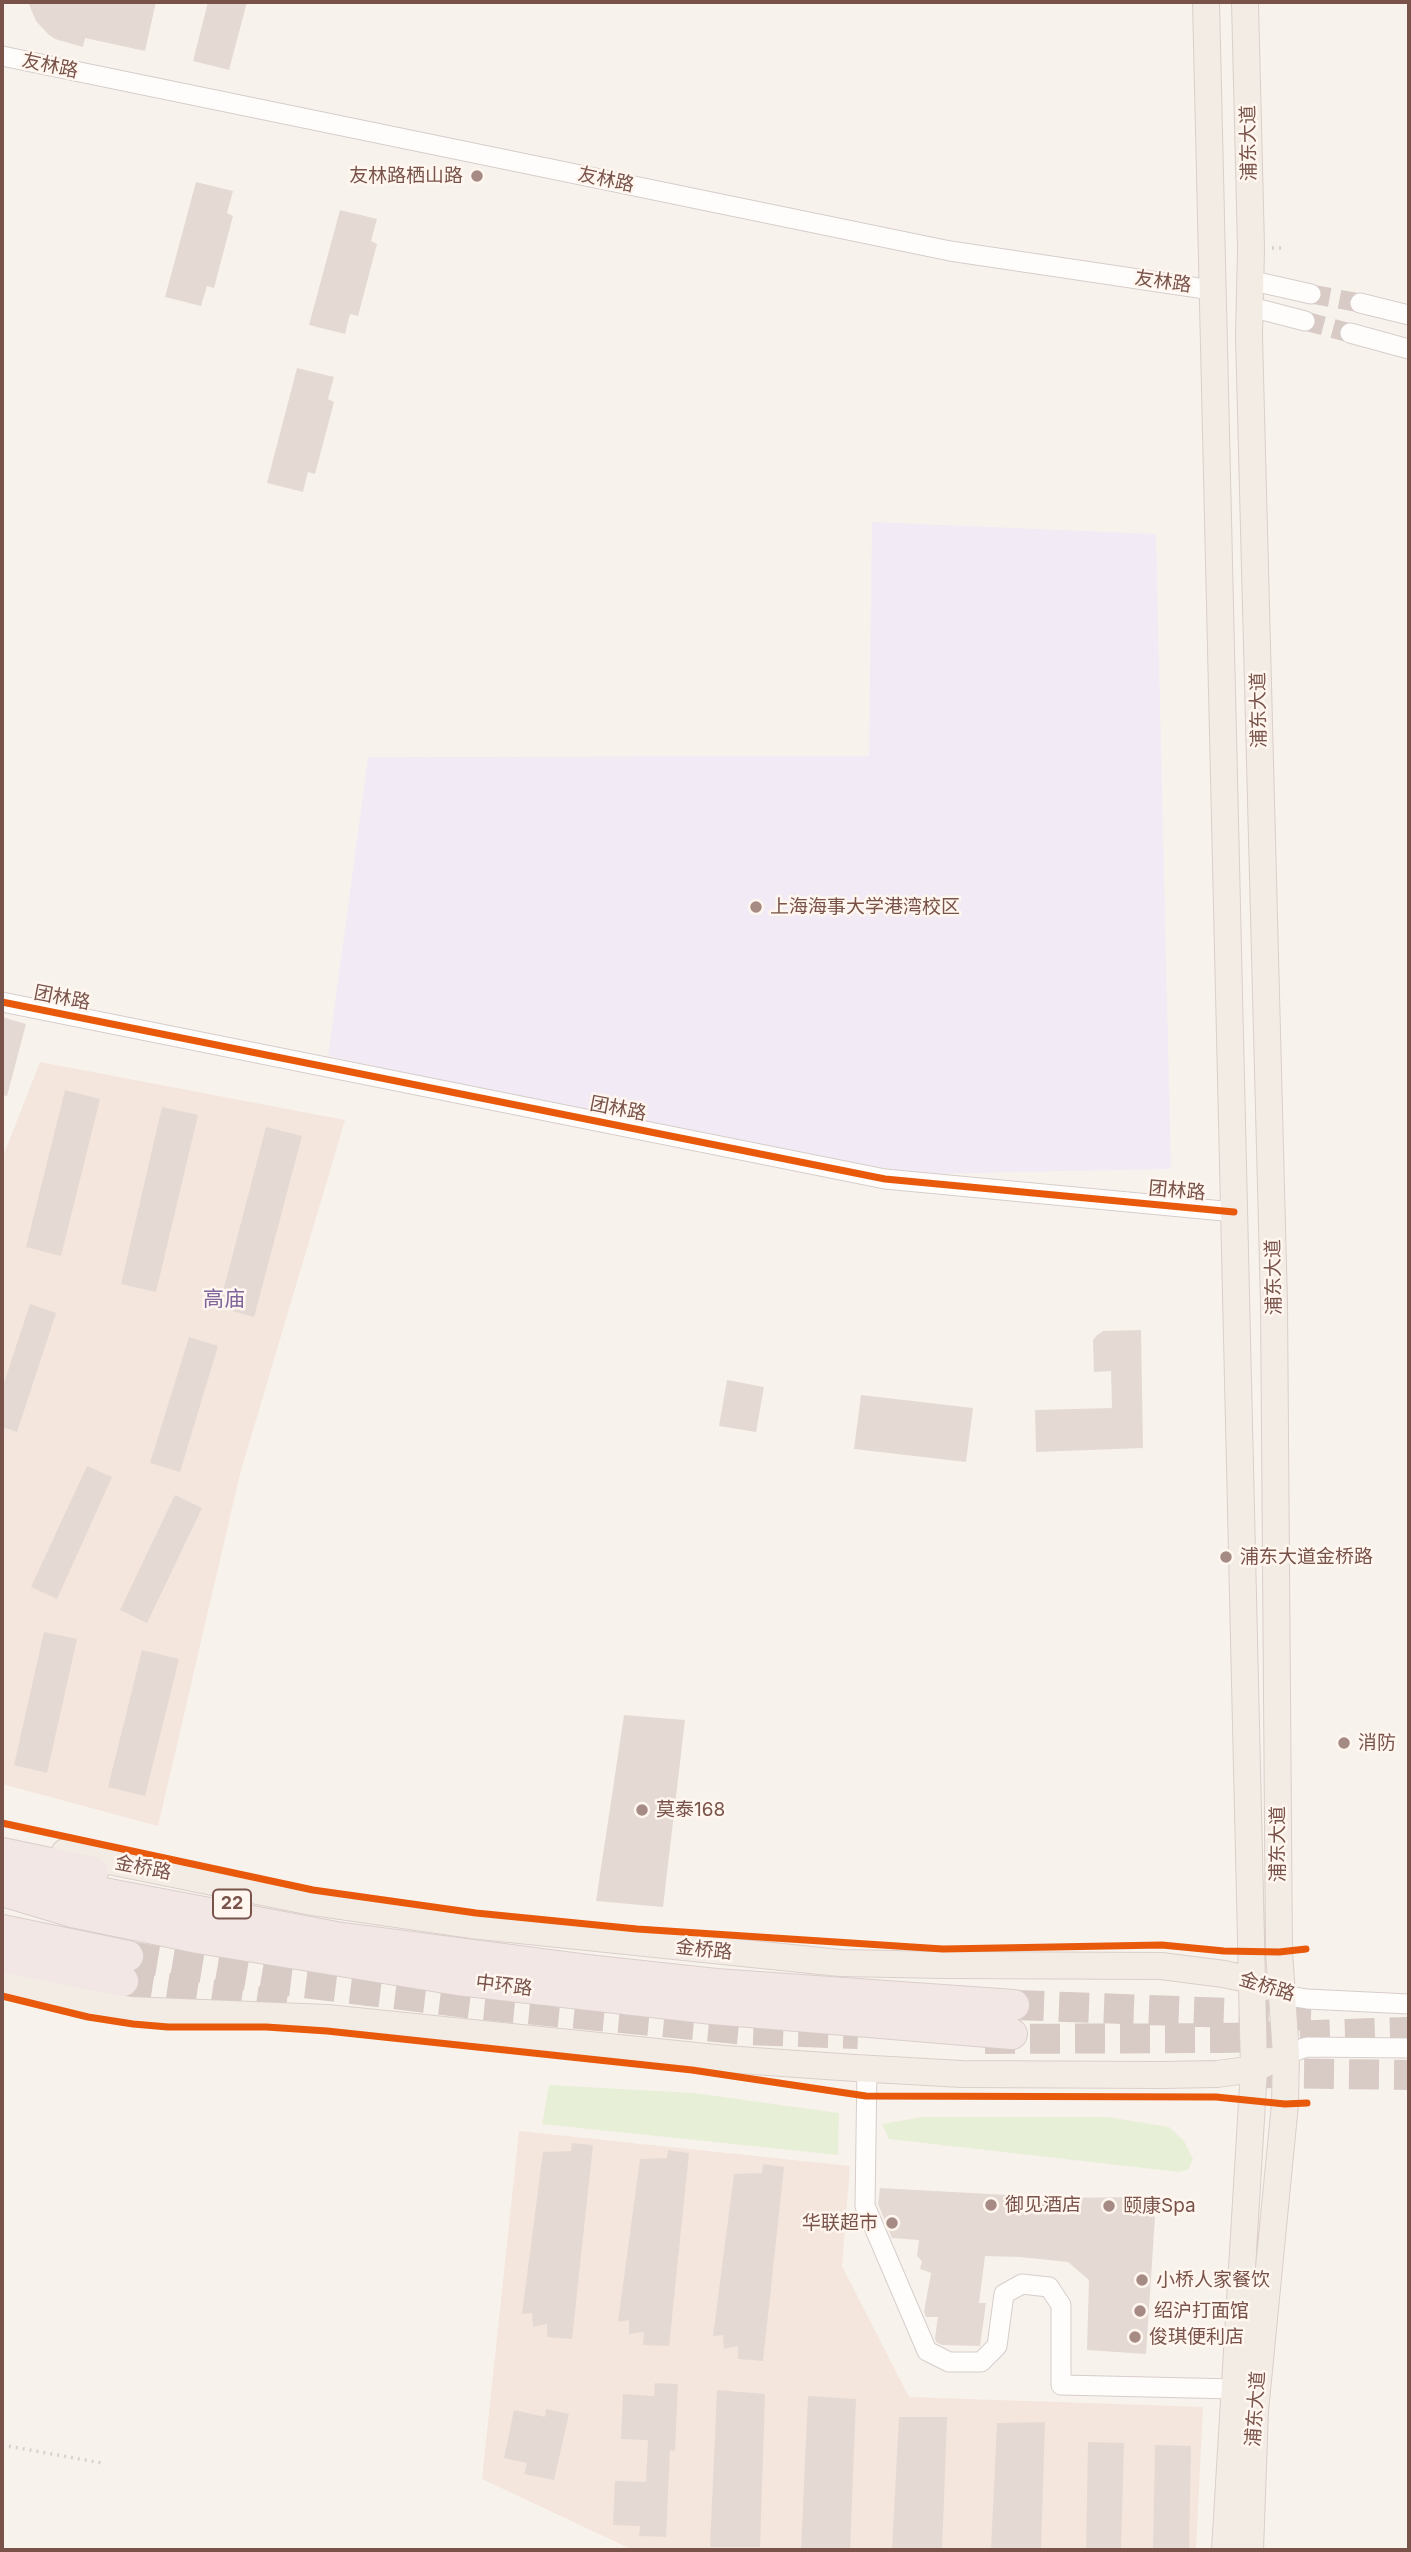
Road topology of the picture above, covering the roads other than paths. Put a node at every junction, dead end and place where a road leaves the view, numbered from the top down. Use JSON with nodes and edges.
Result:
{"nodes":[{"id":1,"x":1206,"y":2,"type":"edge"},
{"id":2,"x":1245,"y":2,"type":"edge"},
{"id":3,"x":2,"y":56,"type":"edge"},
{"id":4,"x":1249,"y":280,"type":"junction"},
{"id":5,"x":1212,"y":290,"type":"junction"},
{"id":6,"x":1311,"y":294,"type":"tunnel mouth"},
{"id":7,"x":1360,"y":303,"type":"tunnel mouth"},
{"id":8,"x":1251,"y":307,"type":"junction"},
{"id":9,"x":1409,"y":315,"type":"edge"},
{"id":10,"x":1305,"y":321,"type":"tunnel mouth"},
{"id":11,"x":1350,"y":333,"type":"tunnel mouth"},
{"id":12,"x":1409,"y":349,"type":"edge"},
{"id":13,"x":2,"y":1002,"type":"edge"},
{"id":14,"x":1234,"y":1212,"type":"junction"},
{"id":15,"x":2,"y":1839,"type":"edge"},
{"id":16,"x":2,"y":1853,"type":"edge"},
{"id":17,"x":2,"y":1877,"type":"edge"},
{"id":18,"x":2,"y":1891,"type":"edge"},
{"id":19,"x":2,"y":1930,"type":"edge"},
{"id":20,"x":462,"y":1954,"type":"junction"},
{"id":21,"x":2,"y":1957,"type":"edge"},
{"id":22,"x":1251,"y":1980,"type":"junction"},
{"id":23,"x":2,"y":1982,"type":"edge"},
{"id":24,"x":1283,"y":1995,"type":"junction"},
{"id":25,"x":1409,"y":2004,"type":"edge"},
{"id":26,"x":1409,"y":2049,"type":"edge"},
{"id":27,"x":1286,"y":2054,"type":"junction"},
{"id":28,"x":867,"y":2069,"type":"junction"},
{"id":29,"x":1254,"y":2069,"type":"junction"},
{"id":30,"x":1235,"y":2389,"type":"junction"},
{"id":31,"x":1225,"y":2550,"type":"edge"},
{"id":32,"x":1250,"y":2550,"type":"edge"}],
"edges":[{"from":1,"to":5,"type":"main road","name":"浦东大道"},
{"from":2,"to":4,"type":"main road","name":"浦东大道"},
{"from":3,"to":5,"type":"street","name":"友林路"},
{"from":4,"to":6,"type":"street"},
{"from":4,"to":8,"type":"main road","name":"浦东大道"},
{"from":5,"to":14,"type":"main road","name":"浦东大道"},
{"from":7,"to":9,"type":"street"},
{"from":8,"to":10,"type":"street"},
{"from":8,"to":24,"type":"main road","name":"浦东大道"},
{"from":11,"to":12,"type":"street"},
{"from":13,"to":14,"type":"street","name":"团林路"},
{"from":14,"to":22,"type":"main road","name":"浦东大道"},
{"from":15,"to":22,"type":"main road","name":"金桥路"},
{"from":16,"to":20,"type":"highway","number":"22"},
{"from":17,"to":20,"type":"highway"},
{"from":18,"to":20,"type":"highway","name":"中环路"},
{"from":19,"to":21,"type":"highway"},
{"from":22,"to":24,"type":"main road","name":"金桥路"},
{"from":22,"to":29,"type":"main road","name":"浦东大道"},
{"from":23,"to":28,"type":"main road"},
{"from":24,"to":25,"type":"street","name":"金桥路"},
{"from":24,"to":27,"type":"main road","name":"浦东大道"},
{"from":26,"to":27,"type":"street"},
{"from":27,"to":29,"type":"main road"},
{"from":27,"to":32,"type":"main road","name":"浦东大道"},
{"from":28,"to":29,"type":"main road"},
{"from":28,"to":30,"type":"street"},
{"from":29,"to":30,"type":"main road","name":"浦东大道"},
{"from":30,"to":31,"type":"main road","name":"浦东大道"}]}
